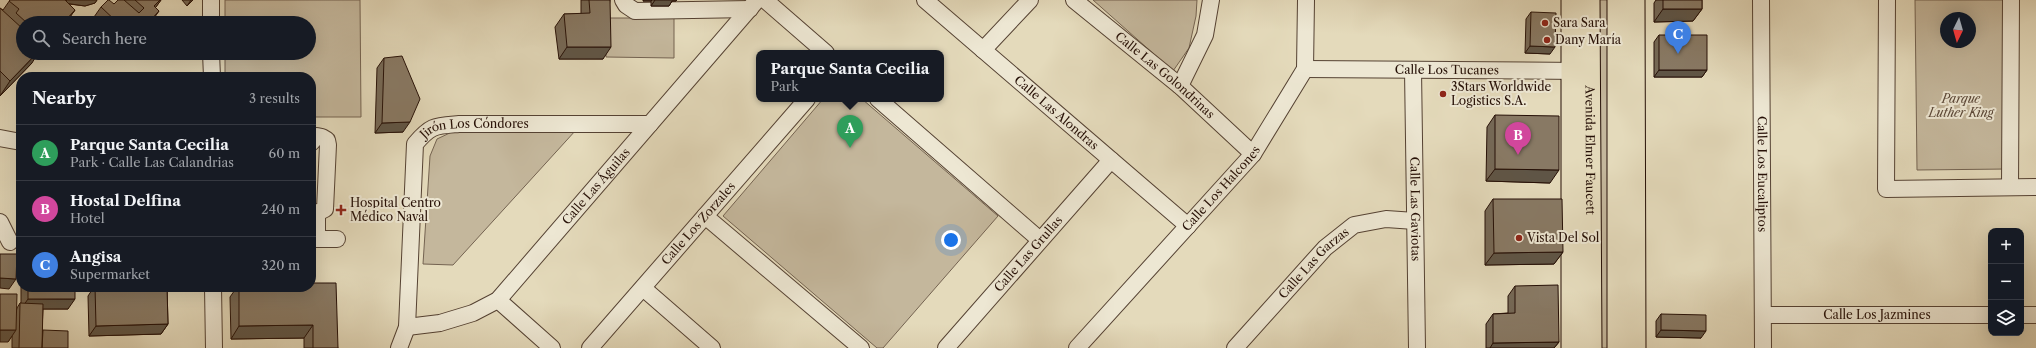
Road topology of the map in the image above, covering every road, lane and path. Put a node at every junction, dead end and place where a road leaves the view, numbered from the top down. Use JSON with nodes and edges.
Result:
{"nodes":[{"id":1,"x":211,"y":0,"type":"edge"},
{"id":2,"x":624,"y":0,"type":"edge"},
{"id":3,"x":765,"y":0,"type":"edge"},
{"id":4,"x":925,"y":0,"type":"edge"},
{"id":5,"x":1030,"y":0,"type":"edge"},
{"id":6,"x":1074,"y":0,"type":"edge"},
{"id":7,"x":1211,"y":0,"type":"edge"},
{"id":8,"x":1306,"y":0,"type":"edge"},
{"id":9,"x":1572,"y":0,"type":"edge"},
{"id":10,"x":1589,"y":0,"type":"edge"},
{"id":11,"x":1618,"y":0,"type":"edge"},
{"id":12,"x":1634,"y":0,"type":"edge"},
{"id":13,"x":1761,"y":0,"type":"edge"},
{"id":14,"x":1887,"y":0,"type":"edge"},
{"id":15,"x":2011,"y":0,"type":"edge"},
{"id":16,"x":754,"y":4,"type":"edge"},
{"id":17,"x":211,"y":16,"type":"edge"},
{"id":18,"x":823,"y":50,"type":"edge"},
{"id":19,"x":983,"y":50,"type":"junction"},
{"id":20,"x":212,"y":60,"type":"edge"},
{"id":21,"x":1305,"y":69,"type":"junction"},
{"id":22,"x":1413,"y":70,"type":"junction"},
{"id":23,"x":1581,"y":71,"type":"junction"},
{"id":24,"x":212,"y":72,"type":"edge"},
{"id":25,"x":1180,"y":86,"type":"junction"},
{"id":26,"x":804,"y":102,"type":"edge"},
{"id":27,"x":881,"y":102,"type":"edge"},
{"id":28,"x":650,"y":124,"type":"junction"},
{"id":29,"x":316,"y":137,"type":"edge"},
{"id":30,"x":0,"y":138,"type":"edge"},
{"id":31,"x":16,"y":141,"type":"edge"},
{"id":32,"x":1253,"y":154,"type":"junction"},
{"id":33,"x":1111,"y":160,"type":"junction"},
{"id":34,"x":2010,"y":187,"type":"junction"},
{"id":35,"x":2036,"y":187,"type":"edge"},
{"id":36,"x":316,"y":211,"type":"edge"},
{"id":37,"x":705,"y":216,"type":"junction"},
{"id":38,"x":1415,"y":221,"type":"junction"},
{"id":39,"x":0,"y":222,"type":"edge"},
{"id":40,"x":1188,"y":226,"type":"junction"},
{"id":41,"x":316,"y":239,"type":"edge"},
{"id":42,"x":337,"y":239,"type":"dead end"},
{"id":43,"x":1040,"y":240,"type":"junction"},
{"id":44,"x":10,"y":242,"type":"edge"},
{"id":45,"x":643,"y":288,"type":"junction"},
{"id":46,"x":213,"y":292,"type":"edge"},
{"id":47,"x":498,"y":300,"type":"junction"},
{"id":48,"x":1763,"y":315,"type":"junction"},
{"id":49,"x":1988,"y":315,"type":"edge"},
{"id":50,"x":2024,"y":315,"type":"edge"},
{"id":51,"x":2036,"y":315,"type":"edge"},
{"id":52,"x":407,"y":327,"type":"junction"},
{"id":53,"x":214,"y":348,"type":"edge"},
{"id":54,"x":399,"y":348,"type":"edge"},
{"id":55,"x":552,"y":348,"type":"edge"},
{"id":56,"x":590,"y":348,"type":"edge"},
{"id":57,"x":712,"y":348,"type":"edge"},
{"id":58,"x":861,"y":348,"type":"edge"},
{"id":59,"x":946,"y":348,"type":"edge"},
{"id":60,"x":1077,"y":348,"type":"edge"},
{"id":61,"x":1234,"y":348,"type":"edge"},
{"id":62,"x":1417,"y":348,"type":"edge"},
{"id":63,"x":1572,"y":348,"type":"edge"},
{"id":64,"x":1591,"y":348,"type":"edge"},
{"id":65,"x":1618,"y":348,"type":"edge"},
{"id":66,"x":1635,"y":348,"type":"edge"},
{"id":67,"x":1763,"y":348,"type":"edge"}],
"edges":[{"from":1,"to":17,"type":"street"},
{"from":2,"to":16,"type":"street"},
{"from":3,"to":18,"type":"street"},
{"from":4,"to":19,"type":"street","name":"Calle Las Alondras"},
{"from":5,"to":19,"type":"street"},
{"from":6,"to":25,"type":"street","name":"Calle Las Golondrinas"},
{"from":7,"to":25,"type":"street"},
{"from":8,"to":21,"type":"street"},
{"from":9,"to":23,"type":"main road","name":"Avenida Elmer Faucett"},
{"from":10,"to":23,"type":"main road","name":"Avenida Elmer Faucett"},
{"from":11,"to":65,"type":"main road"},
{"from":12,"to":66,"type":"main road"},
{"from":13,"to":48,"type":"street","name":"Calle Los Eucaliptos"},
{"from":14,"to":34,"type":"street"},
{"from":15,"to":34,"type":"street"},
{"from":16,"to":28,"type":"street","name":"Calle Las Águilas"},
{"from":19,"to":33,"type":"street","name":"Calle Las Alondras"},
{"from":20,"to":24,"type":"street"},
{"from":21,"to":22,"type":"street","name":"Calle Los Tucanes"},
{"from":21,"to":32,"type":"street","name":"Calle Los Halcones"},
{"from":22,"to":23,"type":"street","name":"Calle Los Tucanes"},
{"from":22,"to":38,"type":"street","name":"Calle Las Gaviotas"},
{"from":23,"to":63,"type":"main road","name":"Avenida Elmer Faucett"},
{"from":23,"to":64,"type":"main road","name":"Avenida Elmer Faucett"},
{"from":25,"to":32,"type":"street","name":"Calle Las Golondrinas"},
{"from":26,"to":37,"type":"street","name":"Calle Los Zorzales"},
{"from":27,"to":43,"type":"street"},
{"from":28,"to":47,"type":"street","name":"Calle Las Águilas"},
{"from":28,"to":52,"type":"street","name":"Jirón Los Cóndores"},
{"from":29,"to":36,"type":"street"},
{"from":30,"to":31,"type":"street"},
{"from":32,"to":40,"type":"street","name":"Calle Los Halcones"},
{"from":33,"to":40,"type":"street","name":"Calle Las Alondras"},
{"from":33,"to":43,"type":"street","name":"Calle Las Grullas"},
{"from":34,"to":35,"type":"street"},
{"from":37,"to":45,"type":"street","name":"Calle Los Zorzales"},
{"from":37,"to":58,"type":"street"},
{"from":38,"to":61,"type":"street","name":"Calle Las Garzas"},
{"from":38,"to":62,"type":"street","name":"Calle Las Gaviotas"},
{"from":39,"to":44,"type":"street"},
{"from":40,"to":60,"type":"street","name":"Calle Los Halcones"},
{"from":41,"to":42,"type":"street"},
{"from":43,"to":59,"type":"street","name":"Calle Las Grullas"},
{"from":45,"to":56,"type":"street","name":"Calle Los Zorzales"},
{"from":45,"to":57,"type":"street"},
{"from":46,"to":53,"type":"street"},
{"from":47,"to":52,"type":"street","name":"Calle Las Águilas"},
{"from":47,"to":55,"type":"street"},
{"from":48,"to":49,"type":"street","name":"Calle Los Jazmines"},
{"from":48,"to":67,"type":"street","name":"Calle Los Eucaliptos"},
{"from":50,"to":51,"type":"street"},
{"from":52,"to":54,"type":"street","name":"Jirón Los Cóndores"}]}
